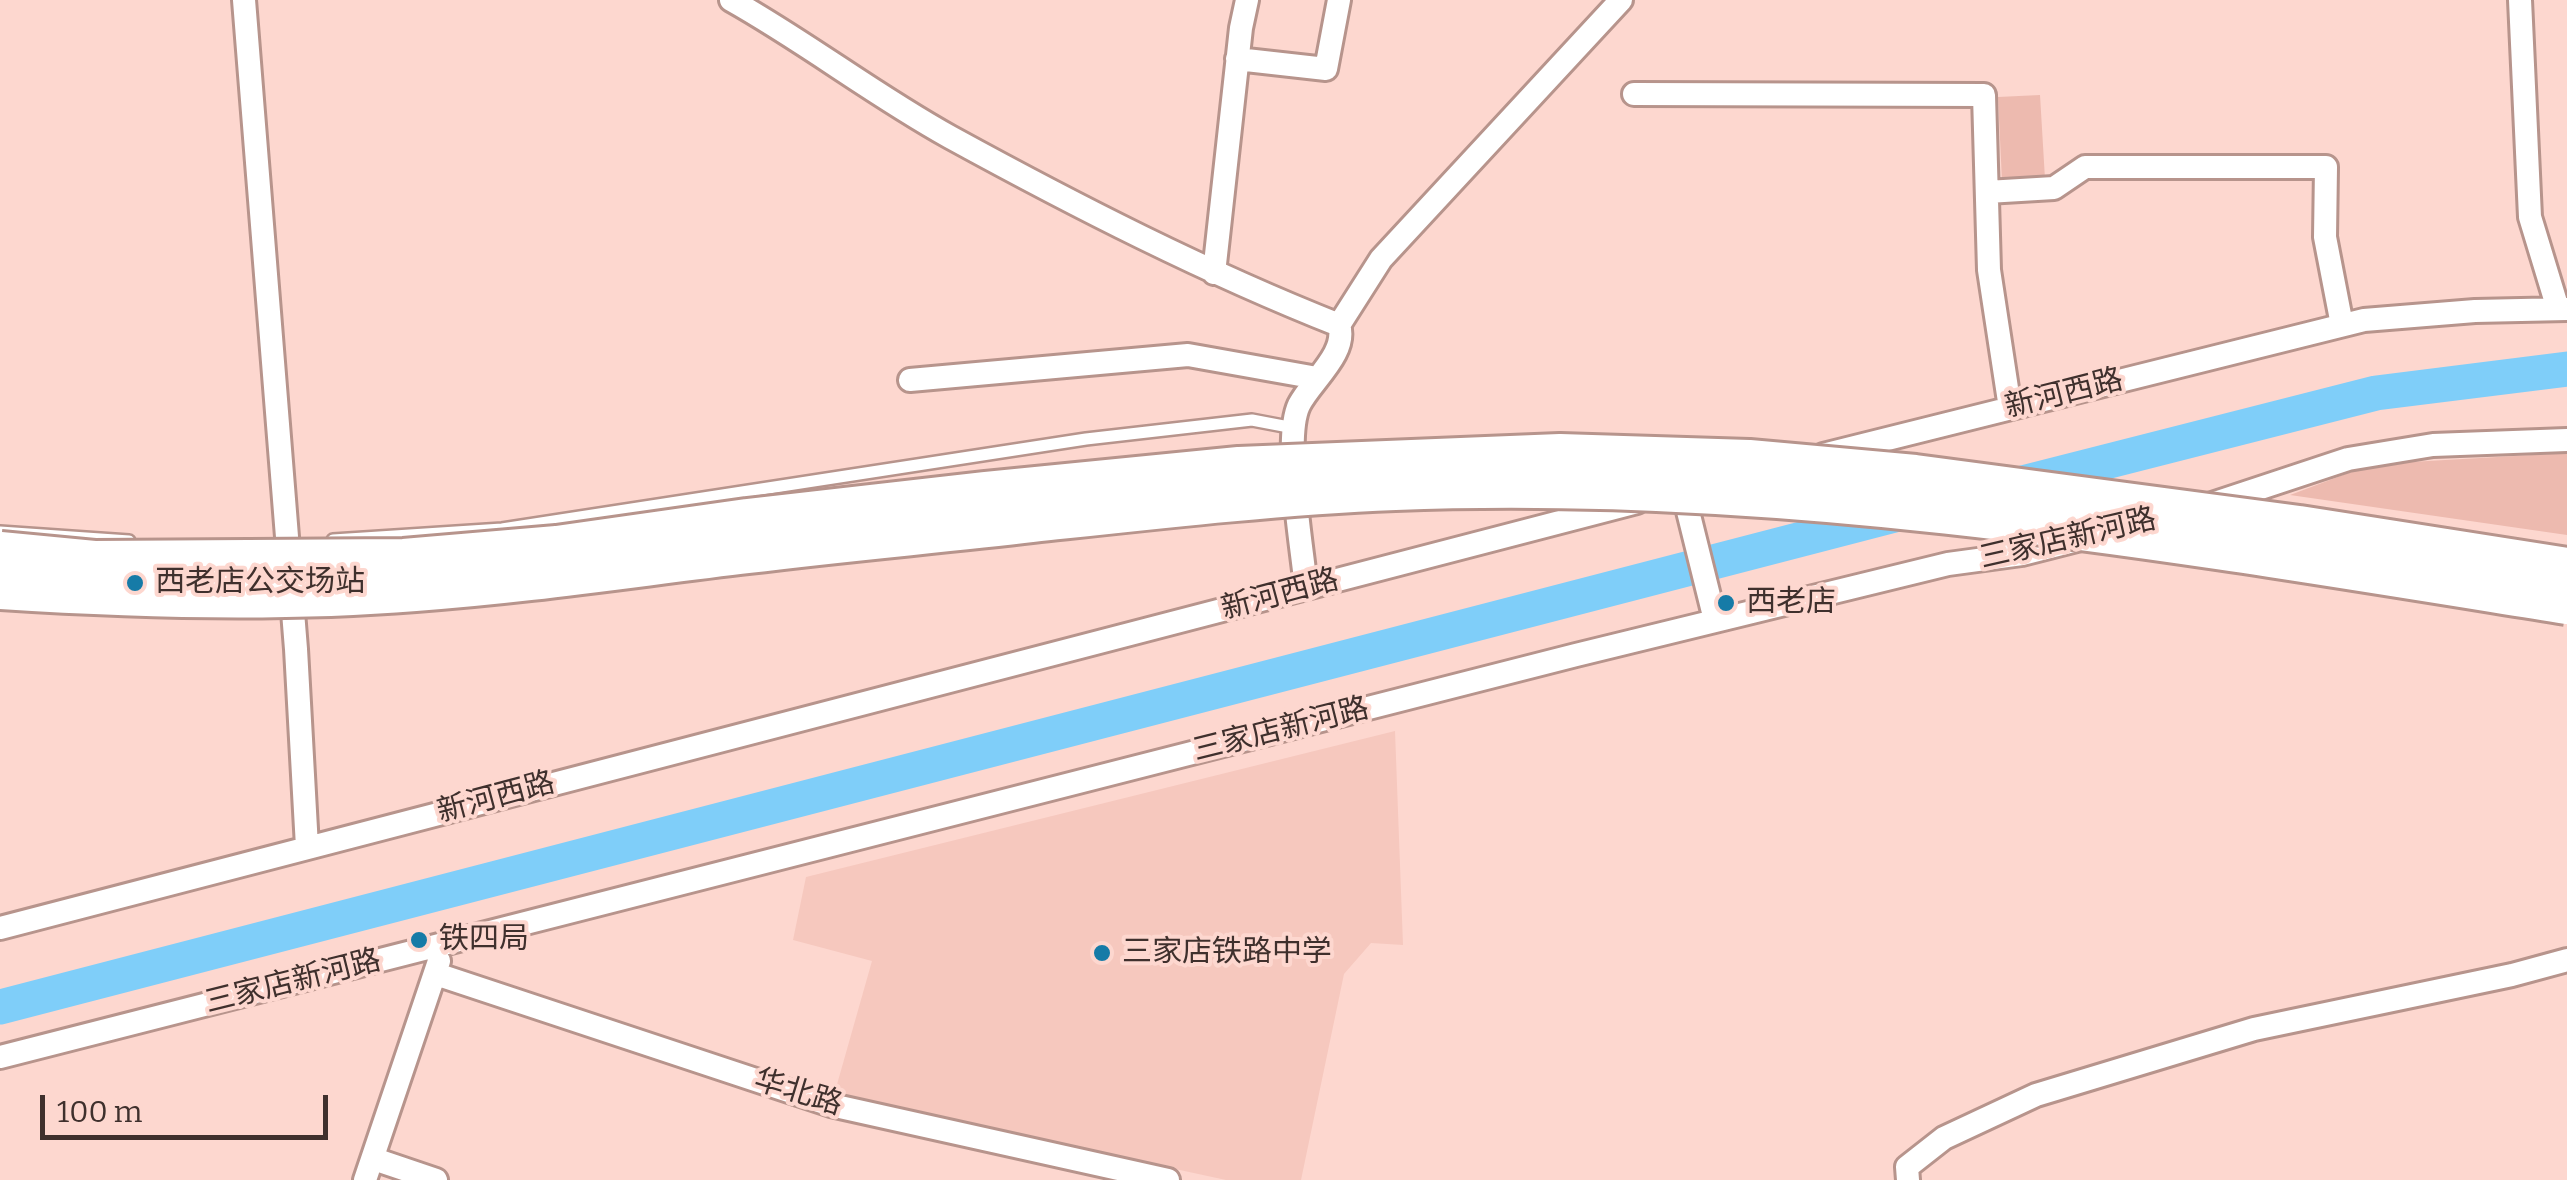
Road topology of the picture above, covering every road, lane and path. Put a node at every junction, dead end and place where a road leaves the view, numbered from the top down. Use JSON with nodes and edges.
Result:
{"nodes":[{"id":1,"x":244,"y":0,"type":"edge"},
{"id":2,"x":730,"y":0,"type":"edge"},
{"id":3,"x":1247,"y":0,"type":"edge"},
{"id":4,"x":1339,"y":0,"type":"edge"},
{"id":5,"x":1621,"y":0,"type":"edge"},
{"id":6,"x":2520,"y":0,"type":"edge"},
{"id":7,"x":1237,"y":59,"type":"junction"},
{"id":8,"x":1634,"y":94,"type":"dead end"},
{"id":9,"x":1987,"y":192,"type":"junction"},
{"id":10,"x":1214,"y":273,"type":"junction"},
{"id":11,"x":2562,"y":309,"type":"edge"},
{"id":12,"x":1339,"y":325,"type":"junction"},
{"id":13,"x":2342,"y":325,"type":"junction"},
{"id":14,"x":1317,"y":378,"type":"junction"},
{"id":15,"x":910,"y":380,"type":"dead end"},
{"id":16,"x":2010,"y":408,"type":"junction"},
{"id":17,"x":1294,"y":428,"type":"junction"},
{"id":18,"x":2567,"y":440,"type":"edge"},
{"id":19,"x":1683,"y":490,"type":"junction"},
{"id":20,"x":1298,"y":501,"type":"junction"},
{"id":21,"x":0,"y":532,"type":"edge"},
{"id":22,"x":327,"y":540,"type":"dead end"},
{"id":23,"x":144,"y":541,"type":"dead end"},
{"id":24,"x":0,"y":554,"type":"edge"},
{"id":25,"x":840,"y":556,"type":"dead end"},
{"id":26,"x":2567,"y":569,"type":"edge"},
{"id":27,"x":0,"y":588,"type":"edge"},
{"id":28,"x":1306,"y":588,"type":"junction"},
{"id":29,"x":2567,"y":603,"type":"edge"},
{"id":30,"x":1715,"y":620,"type":"junction"},
{"id":31,"x":307,"y":848,"type":"junction"},
{"id":32,"x":0,"y":928,"type":"edge"},
{"id":33,"x":442,"y":944,"type":"junction"},
{"id":34,"x":2567,"y":960,"type":"edge"},
{"id":35,"x":436,"y":974,"type":"junction"},
{"id":36,"x":0,"y":1057,"type":"edge"},
{"id":37,"x":370,"y":1170,"type":"edge"},
{"id":38,"x":436,"y":1180,"type":"edge"},
{"id":39,"x":1168,"y":1180,"type":"edge"},
{"id":40,"x":1908,"y":1180,"type":"edge"}],
"edges":[{"from":1,"to":31,"type":"street"},
{"from":2,"to":10,"type":"street"},
{"from":3,"to":7,"type":"street"},
{"from":4,"to":7,"type":"street"},
{"from":5,"to":12,"type":"street"},
{"from":6,"to":11,"type":"street"},
{"from":7,"to":10,"type":"street"},
{"from":8,"to":9,"type":"street"},
{"from":9,"to":13,"type":"street"},
{"from":9,"to":16,"type":"street"},
{"from":10,"to":12,"type":"street"},
{"from":11,"to":13,"type":"street","name":"新河西路"},
{"from":12,"to":14,"type":"street"},
{"from":13,"to":16,"type":"street","name":"新河西路"},
{"from":14,"to":15,"type":"street"},
{"from":14,"to":17,"type":"street"},
{"from":16,"to":19,"type":"street","name":"新河西路"},
{"from":17,"to":20,"type":"street"},
{"from":17,"to":22,"type":"lane"},
{"from":18,"to":30,"type":"street","name":"三家店新河路"},
{"from":19,"to":28,"type":"street","name":"新河西路"},
{"from":19,"to":30,"type":"street"},
{"from":20,"to":25,"type":"lane"},
{"from":20,"to":28,"type":"street"},
{"from":21,"to":23,"type":"lane"},
{"from":24,"to":26,"type":"highway","bridge":true},
{"from":27,"to":29,"type":"highway","bridge":true},
{"from":28,"to":31,"type":"street","name":"新河西路"},
{"from":30,"to":33,"type":"street","name":"三家店新河路"},
{"from":31,"to":32,"type":"street","name":"新河西路"},
{"from":33,"to":35,"type":"street"},
{"from":33,"to":36,"type":"street","name":"三家店新河路"},
{"from":34,"to":40,"type":"street"},
{"from":35,"to":37,"type":"street"},
{"from":35,"to":39,"type":"street","name":"华北路"},
{"from":37,"to":38,"type":"street"}]}
